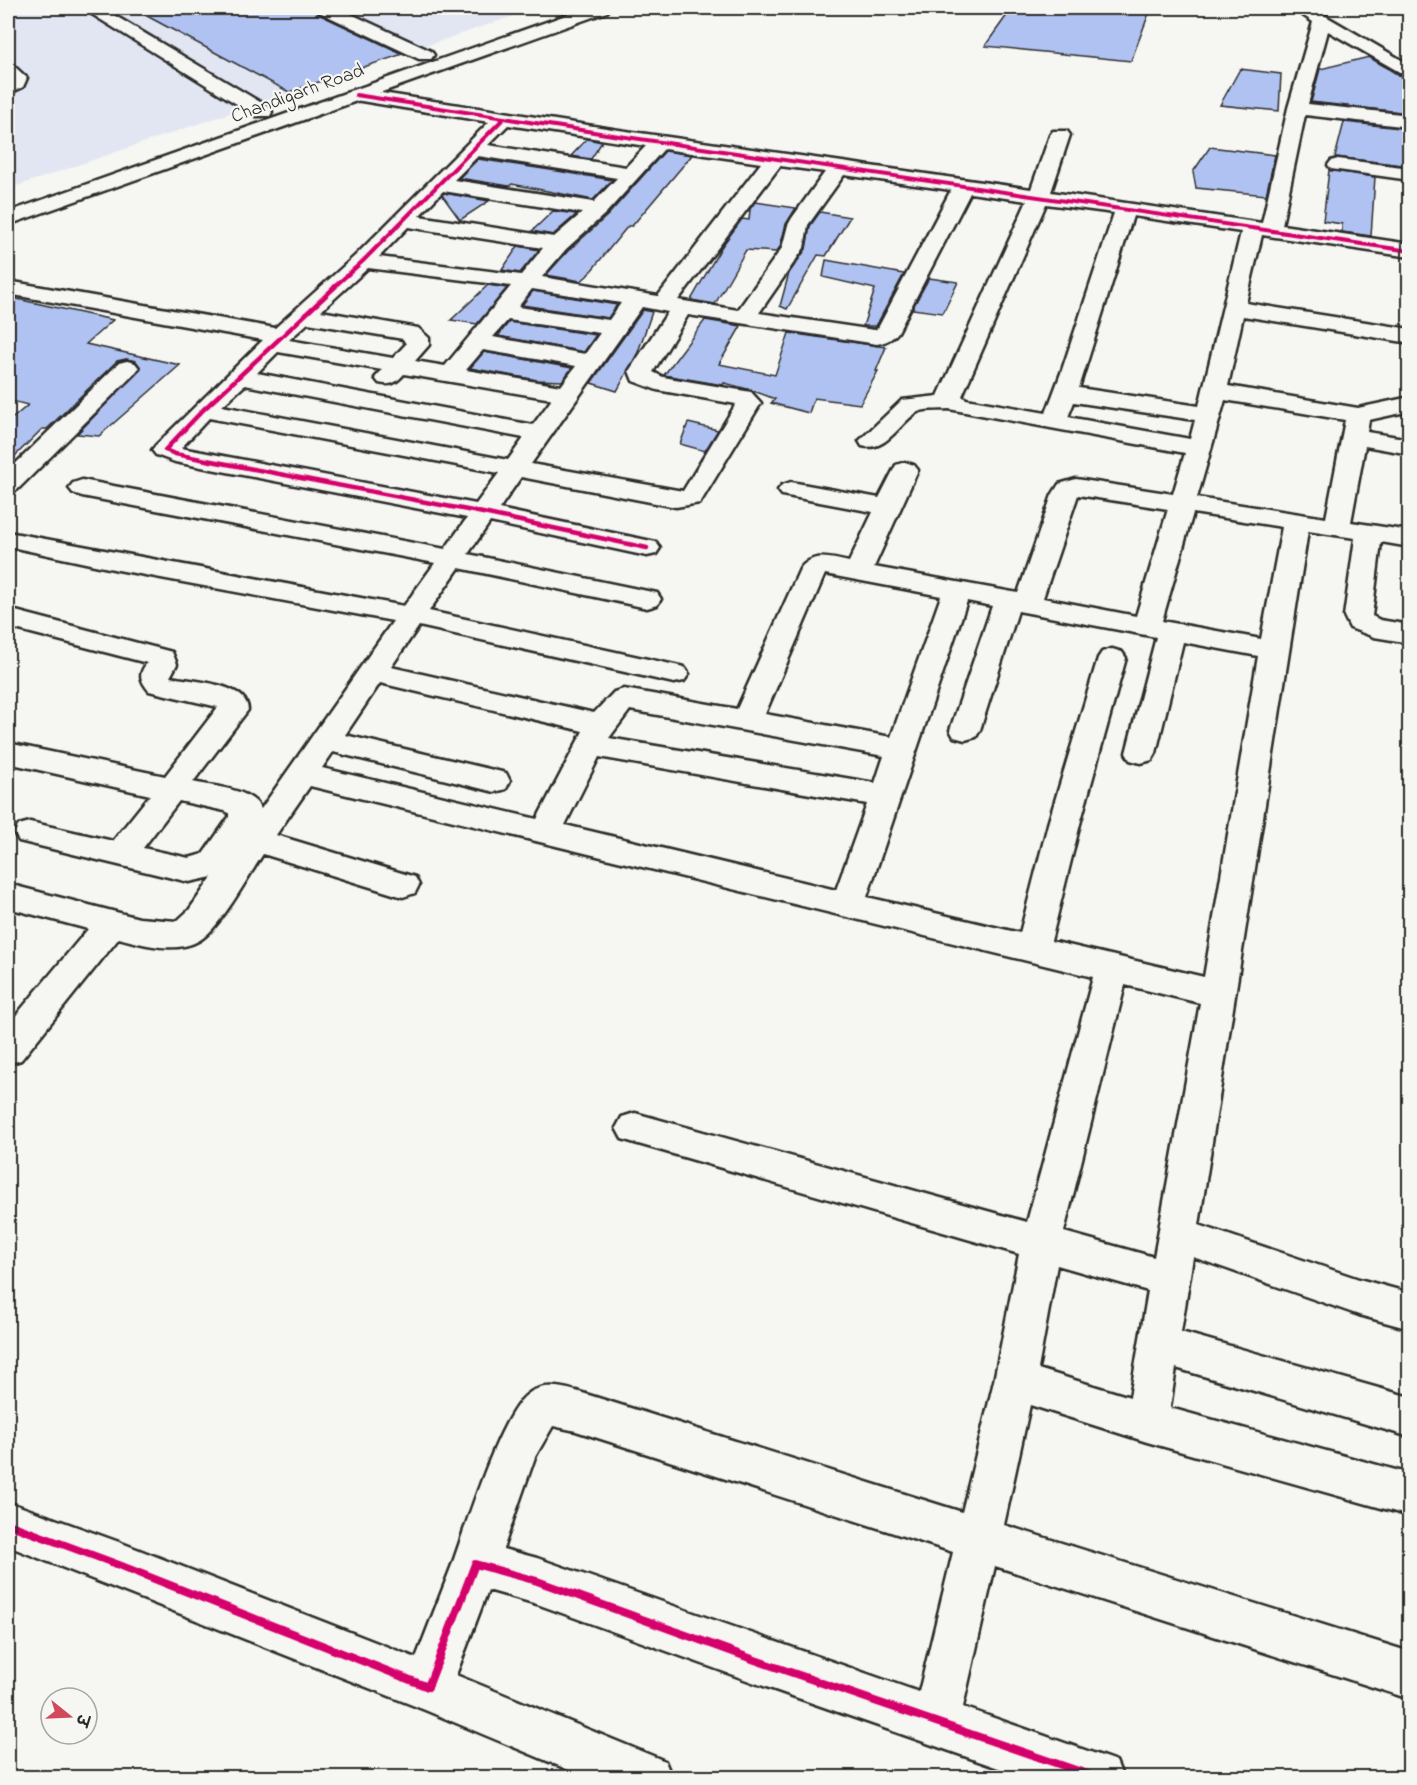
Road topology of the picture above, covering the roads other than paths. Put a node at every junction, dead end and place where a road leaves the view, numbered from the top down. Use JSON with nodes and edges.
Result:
{"nodes":[{"id":1,"x":91,"y":8,"type":"edge"},
{"id":2,"x":325,"y":8,"type":"edge"},
{"id":3,"x":560,"y":8,"type":"edge"},
{"id":4,"x":601,"y":8,"type":"edge"},
{"id":5,"x":1301,"y":8,"type":"edge"},
{"id":6,"x":1322,"y":20,"type":"junction"},
{"id":7,"x":425,"y":55,"type":"junction"},
{"id":8,"x":8,"y":70,"type":"edge"},
{"id":9,"x":1410,"y":73,"type":"edge"},
{"id":10,"x":8,"y":88,"type":"edge"},
{"id":11,"x":356,"y":95,"type":"junction"},
{"id":12,"x":1297,"y":108,"type":"junction"},
{"id":13,"x":263,"y":112,"type":"junction"},
{"id":14,"x":503,"y":119,"type":"junction"},
{"id":15,"x":1410,"y":121,"type":"edge"},
{"id":16,"x":1060,"y":135,"type":"dead end"},
{"id":17,"x":659,"y":143,"type":"junction"},
{"id":18,"x":473,"y":149,"type":"junction"},
{"id":19,"x":773,"y":161,"type":"junction"},
{"id":20,"x":1338,"y":165,"type":"dead end"},
{"id":21,"x":838,"y":169,"type":"junction"},
{"id":22,"x":632,"y":174,"type":"junction"},
{"id":23,"x":1410,"y":174,"type":"edge"},
{"id":24,"x":437,"y":184,"type":"junction"},
{"id":25,"x":963,"y":186,"type":"junction"},
{"id":26,"x":1039,"y":197,"type":"junction"},
{"id":27,"x":8,"y":201,"type":"edge"},
{"id":28,"x":599,"y":209,"type":"junction"},
{"id":29,"x":1125,"y":210,"type":"junction"},
{"id":30,"x":8,"y":219,"type":"edge"},
{"id":31,"x":403,"y":220,"type":"junction"},
{"id":32,"x":1262,"y":229,"type":"junction"},
{"id":33,"x":558,"y":244,"type":"junction"},
{"id":34,"x":1410,"y":251,"type":"edge"},
{"id":35,"x":363,"y":261,"type":"junction"},
{"id":36,"x":524,"y":283,"type":"junction"},
{"id":37,"x":8,"y":287,"type":"edge"},
{"id":38,"x":636,"y":299,"type":"junction"},
{"id":39,"x":674,"y":305,"type":"junction"},
{"id":40,"x":1234,"y":308,"type":"junction"},
{"id":41,"x":502,"y":312,"type":"junction"},
{"id":42,"x":303,"y":315,"type":"junction"},
{"id":43,"x":744,"y":318,"type":"junction"},
{"id":44,"x":615,"y":328,"type":"junction"},
{"id":45,"x":1410,"y":336,"type":"edge"},
{"id":46,"x":276,"y":340,"type":"junction"},
{"id":47,"x":480,"y":342,"type":"junction"},
{"id":48,"x":592,"y":362,"type":"junction"},
{"id":49,"x":398,"y":366,"type":"junction"},
{"id":50,"x":127,"y":369,"type":"dead end"},
{"id":51,"x":450,"y":375,"type":"junction"},
{"id":52,"x":240,"y":377,"type":"junction"},
{"id":53,"x":1215,"y":391,"type":"junction"},
{"id":54,"x":1065,"y":393,"type":"junction"},
{"id":55,"x":569,"y":395,"type":"junction"},
{"id":56,"x":367,"y":401,"type":"junction"},
{"id":57,"x":952,"y":402,"type":"junction"},
{"id":58,"x":1410,"y":404,"type":"edge"},
{"id":59,"x":203,"y":410,"type":"junction"},
{"id":60,"x":1209,"y":415,"type":"junction"},
{"id":61,"x":1054,"y":423,"type":"junction"},
{"id":62,"x":1356,"y":426,"type":"junction"},
{"id":63,"x":541,"y":434,"type":"junction"},
{"id":64,"x":871,"y":441,"type":"dead end"},
{"id":65,"x":1410,"y":447,"type":"edge"},
{"id":66,"x":1200,"y":448,"type":"junction"},
{"id":67,"x":517,"y":467,"type":"junction"},
{"id":68,"x":905,"y":470,"type":"dead end"},
{"id":69,"x":8,"y":485,"type":"edge"},
{"id":70,"x":82,"y":488,"type":"dead end"},
{"id":71,"x":791,"y":490,"type":"dead end"},
{"id":72,"x":1185,"y":502,"type":"junction"},
{"id":73,"x":888,"y":507,"type":"junction"},
{"id":74,"x":483,"y":513,"type":"junction"},
{"id":75,"x":1298,"y":520,"type":"junction"},
{"id":76,"x":1337,"y":527,"type":"junction"},
{"id":77,"x":1368,"y":533,"type":"junction"},
{"id":78,"x":11,"y":539,"type":"dead end"},
{"id":79,"x":1410,"y":539,"type":"edge"},
{"id":80,"x":647,"y":548,"type":"dead end"},
{"id":81,"x":451,"y":558,"type":"junction"},
{"id":82,"x":860,"y":571,"type":"junction"},
{"id":83,"x":957,"y":591,"type":"junction"},
{"id":84,"x":647,"y":599,"type":"dead end"},
{"id":85,"x":1018,"y":601,"type":"junction"},
{"id":86,"x":413,"y":616,"type":"junction"},
{"id":87,"x":8,"y":618,"type":"edge"},
{"id":88,"x":1160,"y":628,"type":"junction"},
{"id":89,"x":1410,"y":634,"type":"edge"},
{"id":90,"x":1272,"y":650,"type":"junction"},
{"id":91,"x":1112,"y":658,"type":"dead end"},
{"id":92,"x":371,"y":672,"type":"junction"},
{"id":93,"x":674,"y":674,"type":"dead end"},
{"id":94,"x":747,"y":721,"type":"junction"},
{"id":95,"x":965,"y":730,"type":"dead end"},
{"id":96,"x":596,"y":735,"type":"junction"},
{"id":97,"x":324,"y":740,"type":"junction"},
{"id":98,"x":902,"y":749,"type":"junction"},
{"id":99,"x":8,"y":753,"type":"edge"},
{"id":100,"x":1141,"y":753,"type":"dead end"},
{"id":101,"x":301,"y":773,"type":"junction"},
{"id":102,"x":495,"y":781,"type":"dead end"},
{"id":103,"x":171,"y":789,"type":"junction"},
{"id":104,"x":886,"y":796,"type":"junction"},
{"id":105,"x":546,"y":832,"type":"junction"},
{"id":106,"x":30,"y":833,"type":"dead end"},
{"id":107,"x":255,"y":840,"type":"junction"},
{"id":108,"x":121,"y":854,"type":"junction"},
{"id":109,"x":403,"y":885,"type":"dead end"},
{"id":110,"x":8,"y":897,"type":"edge"},
{"id":111,"x":848,"y":904,"type":"junction"},
{"id":112,"x":111,"y":924,"type":"junction"},
{"id":113,"x":1032,"y":951,"type":"junction"},
{"id":114,"x":1112,"y":969,"type":"junction"},
{"id":115,"x":1218,"y":994,"type":"junction"},
{"id":116,"x":8,"y":1050,"type":"edge"},
{"id":117,"x":635,"y":1128,"type":"dead end"},
{"id":118,"x":1176,"y":1234,"type":"junction"},
{"id":119,"x":1041,"y":1244,"type":"junction"},
{"id":120,"x":1169,"y":1280,"type":"junction"},
{"id":121,"x":1410,"y":1311,"type":"edge"},
{"id":122,"x":1158,"y":1344,"type":"junction"},
{"id":123,"x":1015,"y":1381,"type":"junction"},
{"id":124,"x":1410,"y":1417,"type":"edge"},
{"id":125,"x":1147,"y":1422,"type":"junction"},
{"id":126,"x":1410,"y":1495,"type":"edge"},
{"id":127,"x":8,"y":1524,"type":"edge"},
{"id":128,"x":977,"y":1540,"type":"junction"},
{"id":129,"x":475,"y":1564,"type":"junction"},
{"id":130,"x":1410,"y":1676,"type":"edge"},
{"id":131,"x":428,"y":1687,"type":"junction"},
{"id":132,"x":936,"y":1721,"type":"junction"},
{"id":133,"x":648,"y":1778,"type":"edge"},
{"id":134,"x":1099,"y":1778,"type":"edge"}],
"edges":[{"from":1,"to":13,"type":"street"},
{"from":2,"to":7,"type":"street"},
{"from":3,"to":7,"type":"street","name":"Chandigarh Road"},
{"from":4,"to":11,"type":"street","name":"Chandigarh Road"},
{"from":5,"to":6,"type":"street"},
{"from":6,"to":9,"type":"street"},
{"from":6,"to":12,"type":"street"},
{"from":7,"to":13,"type":"street","name":"Chandigarh Road"},
{"from":8,"to":10,"type":"street"},
{"from":11,"to":14,"type":"street"},
{"from":11,"to":30,"type":"street","name":"Chandigarh Road"},
{"from":12,"to":15,"type":"street"},
{"from":12,"to":32,"type":"street"},
{"from":13,"to":27,"type":"street","name":"Chandigarh Road"},
{"from":14,"to":17,"type":"street"},
{"from":14,"to":18,"type":"street"},
{"from":16,"to":26,"type":"street"},
{"from":17,"to":19,"type":"street"},
{"from":17,"to":22,"type":"street"},
{"from":18,"to":22,"type":"street"},
{"from":18,"to":24,"type":"street"},
{"from":19,"to":21,"type":"street"},
{"from":19,"to":39,"type":"street"},
{"from":20,"to":23,"type":"street"},
{"from":21,"to":25,"type":"street"},
{"from":21,"to":43,"type":"street"},
{"from":22,"to":28,"type":"street"},
{"from":24,"to":28,"type":"street"},
{"from":24,"to":31,"type":"street"},
{"from":25,"to":26,"type":"street"},
{"from":25,"to":43,"type":"street"},
{"from":26,"to":29,"type":"street"},
{"from":26,"to":57,"type":"street"},
{"from":28,"to":33,"type":"street"},
{"from":29,"to":32,"type":"street"},
{"from":29,"to":54,"type":"street"},
{"from":31,"to":33,"type":"street"},
{"from":31,"to":35,"type":"street"},
{"from":32,"to":34,"type":"street"},
{"from":32,"to":40,"type":"street"},
{"from":33,"to":36,"type":"street"},
{"from":35,"to":36,"type":"street"},
{"from":35,"to":42,"type":"street"},
{"from":36,"to":38,"type":"street"},
{"from":36,"to":41,"type":"street"},
{"from":37,"to":46,"type":"street"},
{"from":38,"to":39,"type":"street"},
{"from":38,"to":44,"type":"street"},
{"from":39,"to":43,"type":"street"},
{"from":39,"to":67,"type":"street"},
{"from":40,"to":45,"type":"street"},
{"from":40,"to":53,"type":"street"},
{"from":41,"to":44,"type":"street"},
{"from":41,"to":47,"type":"street"},
{"from":42,"to":46,"type":"street"},
{"from":42,"to":49,"type":"street"},
{"from":44,"to":48,"type":"street"},
{"from":46,"to":49,"type":"street"},
{"from":46,"to":52,"type":"street"},
{"from":47,"to":48,"type":"street"},
{"from":47,"to":51,"type":"street"},
{"from":48,"to":55,"type":"street"},
{"from":49,"to":51,"type":"street"},
{"from":49,"to":56,"type":"street"},
{"from":50,"to":69,"type":"street"},
{"from":51,"to":55,"type":"street"},
{"from":52,"to":56,"type":"street"},
{"from":52,"to":59,"type":"street"},
{"from":53,"to":60,"type":"street"},
{"from":53,"to":62,"type":"street"},
{"from":54,"to":60,"type":"street"},
{"from":54,"to":61,"type":"street"},
{"from":55,"to":63,"type":"street"},
{"from":56,"to":63,"type":"street"},
{"from":57,"to":61,"type":"street"},
{"from":57,"to":64,"type":"street"},
{"from":58,"to":62,"type":"street"},
{"from":59,"to":67,"type":"street"},
{"from":59,"to":74,"type":"street"},
{"from":60,"to":66,"type":"street"},
{"from":61,"to":66,"type":"street"},
{"from":62,"to":65,"type":"street"},
{"from":62,"to":76,"type":"street"},
{"from":63,"to":67,"type":"street"},
{"from":66,"to":72,"type":"street"},
{"from":67,"to":74,"type":"street"},
{"from":68,"to":73,"type":"street"},
{"from":70,"to":81,"type":"street"},
{"from":71,"to":73,"type":"street"},
{"from":72,"to":75,"type":"street"},
{"from":72,"to":85,"type":"street"},
{"from":72,"to":88,"type":"street"},
{"from":73,"to":82,"type":"street"},
{"from":74,"to":80,"type":"street"},
{"from":74,"to":81,"type":"street"},
{"from":75,"to":76,"type":"street"},
{"from":75,"to":90,"type":"street"},
{"from":76,"to":77,"type":"street"},
{"from":77,"to":79,"type":"street"},
{"from":77,"to":89,"type":"street"},
{"from":78,"to":86,"type":"street"},
{"from":81,"to":84,"type":"street"},
{"from":81,"to":86,"type":"street"},
{"from":82,"to":83,"type":"street"},
{"from":82,"to":94,"type":"street"},
{"from":83,"to":85,"type":"street"},
{"from":83,"to":98,"type":"street"},
{"from":85,"to":88,"type":"street"},
{"from":85,"to":95,"type":"street"},
{"from":86,"to":92,"type":"street"},
{"from":86,"to":93,"type":"street"},
{"from":87,"to":103,"type":"street"},
{"from":88,"to":90,"type":"street"},
{"from":88,"to":100,"type":"street"},
{"from":90,"to":115,"type":"street"},
{"from":91,"to":113,"type":"street"},
{"from":92,"to":96,"type":"street"},
{"from":92,"to":97,"type":"street"},
{"from":94,"to":96,"type":"street"},
{"from":94,"to":98,"type":"street"},
{"from":96,"to":104,"type":"street"},
{"from":96,"to":105,"type":"street"},
{"from":97,"to":101,"type":"street"},
{"from":97,"to":102,"type":"street"},
{"from":98,"to":104,"type":"street"},
{"from":99,"to":103,"type":"street"},
{"from":101,"to":105,"type":"street"},
{"from":101,"to":107,"type":"street"},
{"from":103,"to":108,"type":"street"},
{"from":103,"to":108,"type":"street"},
{"from":104,"to":111,"type":"street"},
{"from":105,"to":111,"type":"street"},
{"from":106,"to":108,"type":"street"},
{"from":107,"to":109,"type":"street"},
{"from":107,"to":112,"type":"street"},
{"from":110,"to":112,"type":"street"},
{"from":111,"to":113,"type":"street"},
{"from":112,"to":116,"type":"street"},
{"from":113,"to":114,"type":"street"},
{"from":114,"to":115,"type":"street"},
{"from":114,"to":119,"type":"street"},
{"from":115,"to":118,"type":"street"},
{"from":117,"to":119,"type":"street"},
{"from":118,"to":120,"type":"street"},
{"from":118,"to":121,"type":"street"},
{"from":119,"to":120,"type":"street"},
{"from":119,"to":123,"type":"street"},
{"from":120,"to":122,"type":"street"},
{"from":122,"to":124,"type":"street"},
{"from":122,"to":125,"type":"street"},
{"from":123,"to":125,"type":"street"},
{"from":123,"to":128,"type":"street"},
{"from":125,"to":126,"type":"street"},
{"from":127,"to":131,"type":"street"},
{"from":128,"to":129,"type":"street"},
{"from":128,"to":130,"type":"street"},
{"from":128,"to":132,"type":"street"},
{"from":129,"to":131,"type":"street"},
{"from":129,"to":132,"type":"street"},
{"from":131,"to":133,"type":"street"},
{"from":132,"to":134,"type":"street"}]}
